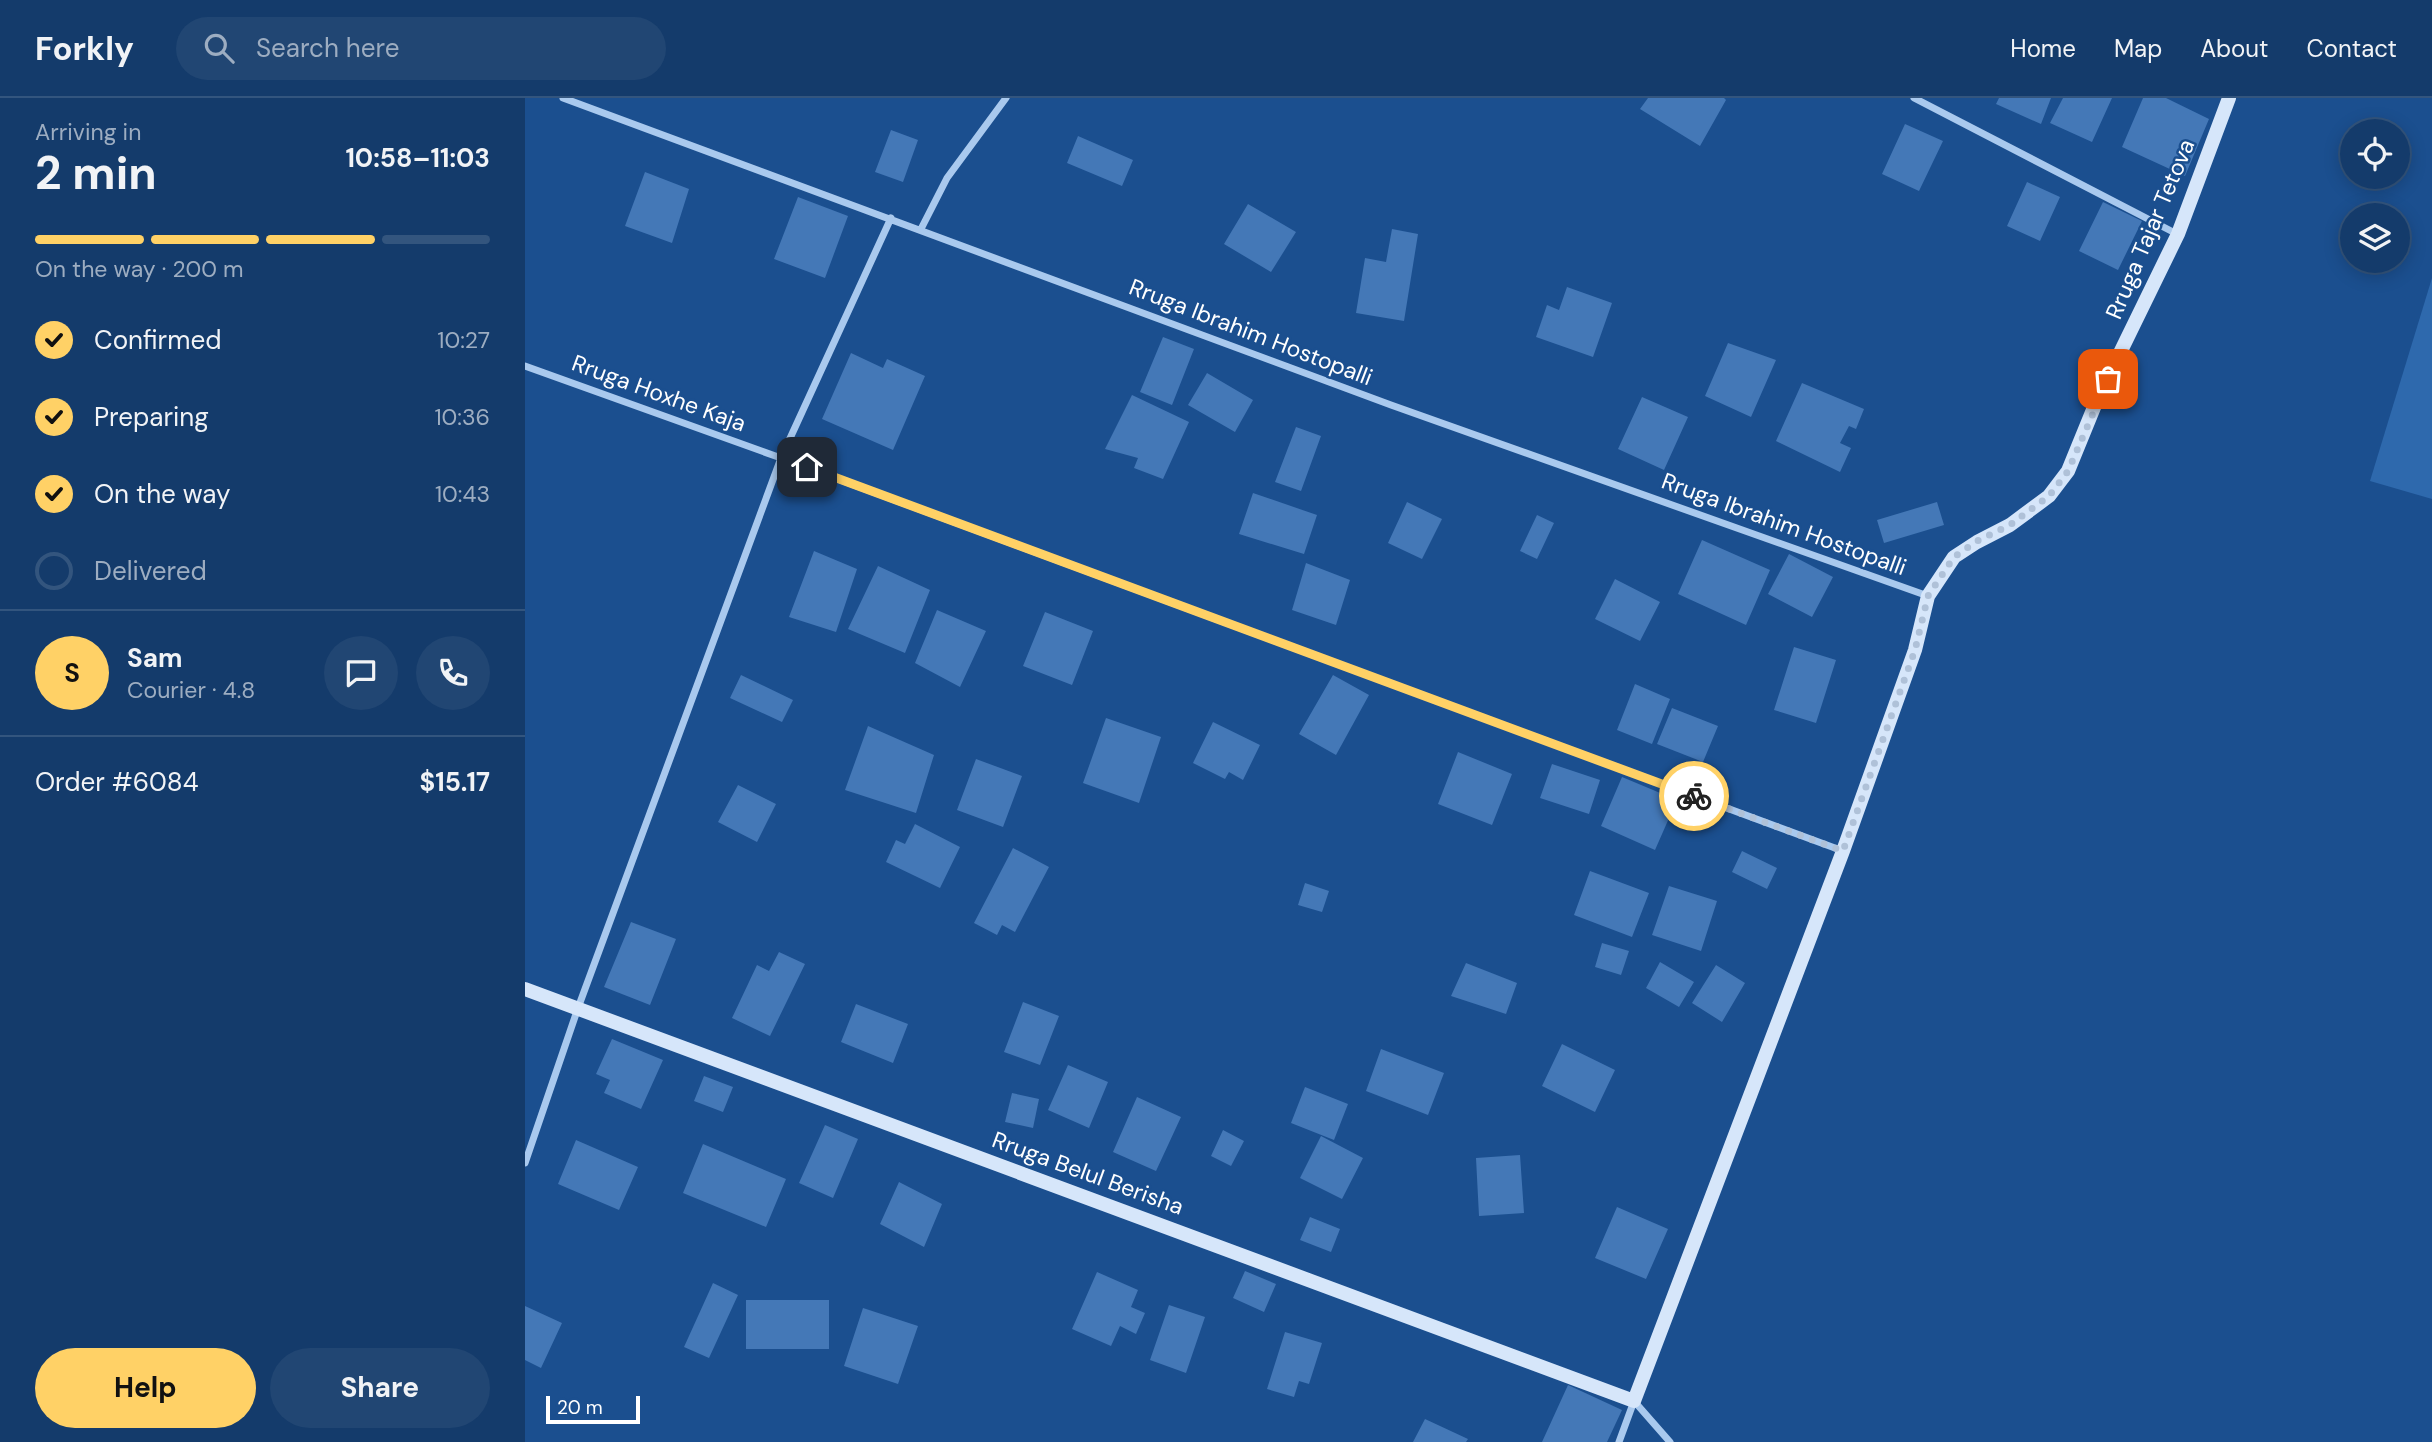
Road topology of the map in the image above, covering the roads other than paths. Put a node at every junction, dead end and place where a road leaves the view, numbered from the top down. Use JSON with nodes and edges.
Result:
{"nodes":[{"id":1,"x":563,"y":98,"type":"edge"},
{"id":2,"x":1006,"y":98,"type":"edge"},
{"id":3,"x":1914,"y":98,"type":"edge"},
{"id":4,"x":2229,"y":98,"type":"edge"},
{"id":5,"x":891,"y":218,"type":"junction"},
{"id":6,"x":921,"y":229,"type":"junction"},
{"id":7,"x":2178,"y":234,"type":"junction"},
{"id":8,"x":525,"y":366,"type":"edge"},
{"id":9,"x":781,"y":458,"type":"junction"},
{"id":10,"x":1928,"y":596,"type":"junction"},
{"id":11,"x":1843,"y":851,"type":"junction"},
{"id":12,"x":525,"y":989,"type":"edge"},
{"id":13,"x":578,"y":1008,"type":"junction"},
{"id":14,"x":525,"y":1163,"type":"edge"},
{"id":15,"x":1635,"y":1401,"type":"junction"},
{"id":16,"x":1619,"y":1442,"type":"edge"},
{"id":17,"x":1670,"y":1442,"type":"edge"}],
"edges":[{"from":1,"to":5,"type":"street","name":"Rruga Ibrahim Hostopalli"},
{"from":2,"to":6,"type":"street"},
{"from":3,"to":7,"type":"street"},
{"from":4,"to":7,"type":"street","name":"Rruga Tajar Tetova"},
{"from":5,"to":6,"type":"street","name":"Rruga Ibrahim Hostopalli"},
{"from":5,"to":9,"type":"street"},
{"from":6,"to":10,"type":"street","name":"Rruga Ibrahim Hostopalli"},
{"from":7,"to":10,"type":"street","name":"Rruga Tajar Tetova"},
{"from":8,"to":9,"type":"street","name":"Rruga Hoxhe Kaja"},
{"from":9,"to":11,"type":"street","name":"Rruga Hoxhe Kaja"},
{"from":9,"to":13,"type":"street"},
{"from":10,"to":11,"type":"street"},
{"from":11,"to":15,"type":"street"},
{"from":12,"to":13,"type":"street","name":"Rruga Belul Berisha"},
{"from":13,"to":14,"type":"street"},
{"from":13,"to":15,"type":"street","name":"Rruga Belul Berisha"},
{"from":15,"to":16,"type":"street"},
{"from":15,"to":17,"type":"street"}]}
